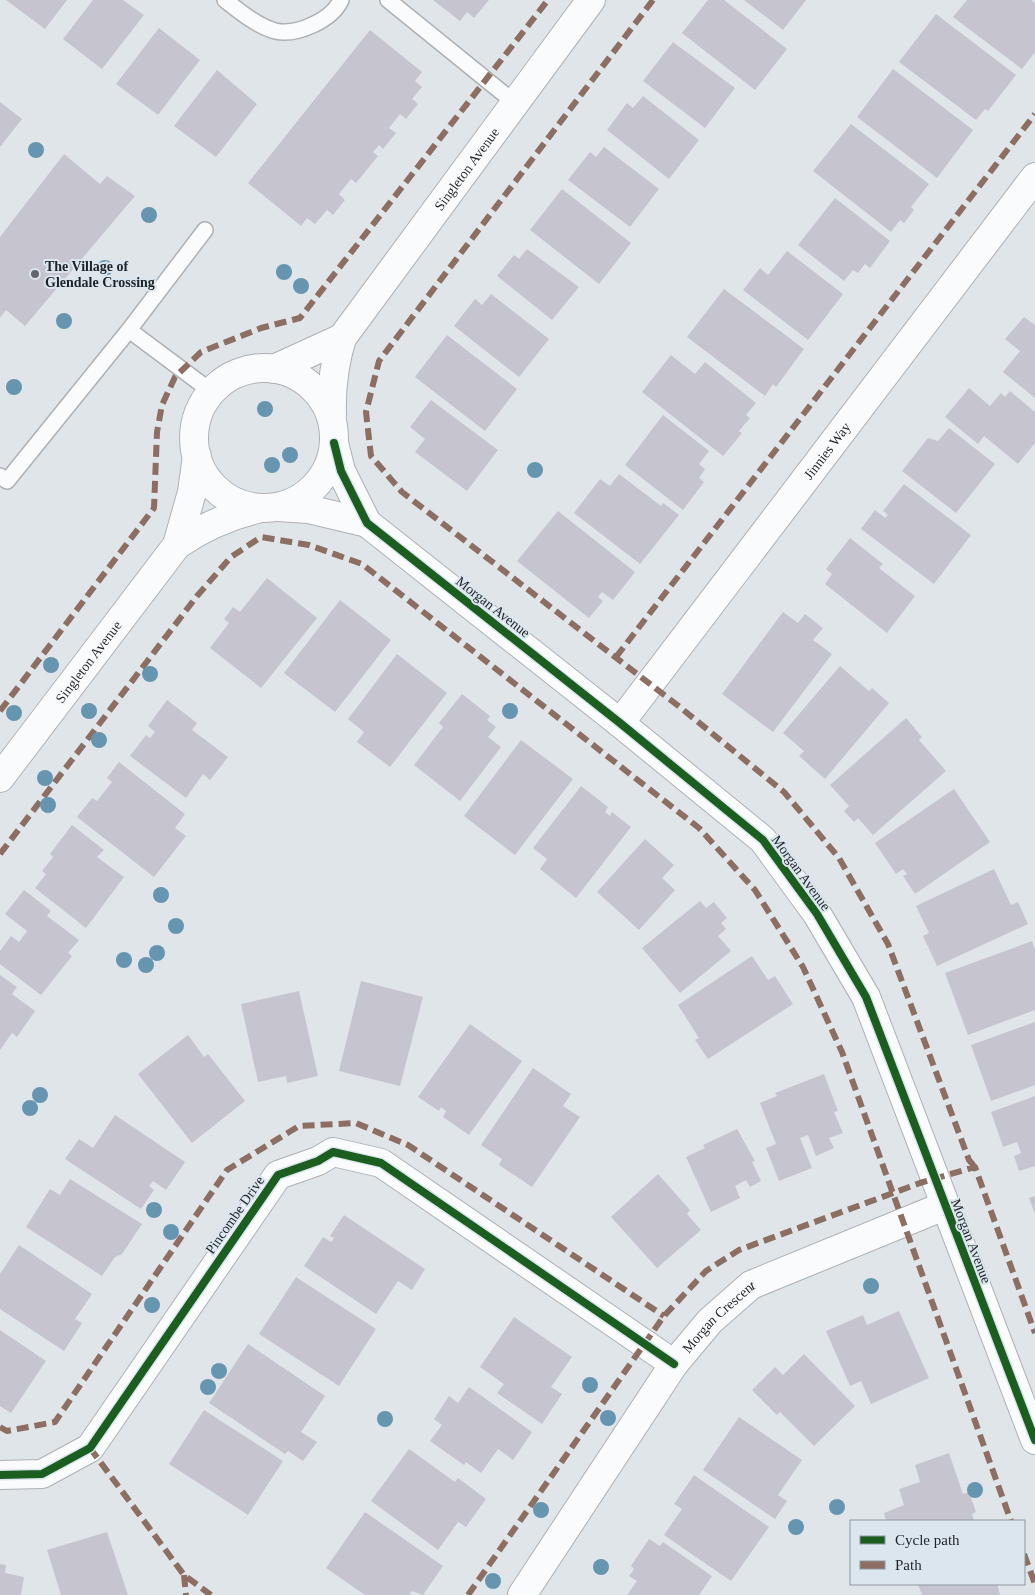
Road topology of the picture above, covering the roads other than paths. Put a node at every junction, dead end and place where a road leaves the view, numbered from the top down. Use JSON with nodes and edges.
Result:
{"nodes":[{"id":1,"x":225,"y":0,"type":"edge"},
{"id":2,"x":341,"y":0,"type":"edge"},
{"id":3,"x":388,"y":0,"type":"edge"},
{"id":4,"x":591,"y":0,"type":"edge"},
{"id":5,"x":515,"y":103,"type":"junction"},
{"id":6,"x":1035,"y":177,"type":"edge"},
{"id":7,"x":205,"y":230,"type":"dead end"},
{"id":8,"x":129,"y":330,"type":"junction"},
{"id":9,"x":342,"y":338,"type":"junction"},
{"id":10,"x":274,"y":369,"type":"junction"},
{"id":11,"x":212,"y":392,"type":"junction"},
{"id":12,"x":332,"y":415,"type":"junction"},
{"id":13,"x":334,"y":443,"type":"junction"},
{"id":14,"x":197,"y":456,"type":"junction"},
{"id":15,"x":0,"y":476,"type":"edge"},
{"id":16,"x":268,"y":508,"type":"junction"},
{"id":17,"x":368,"y":523,"type":"junction"},
{"id":18,"x":177,"y":545,"type":"junction"},
{"id":19,"x":620,"y":723,"type":"junction"},
{"id":20,"x":0,"y":778,"type":"edge"},
{"id":21,"x":944,"y":1206,"type":"junction"},
{"id":22,"x":674,"y":1364,"type":"junction"},
{"id":23,"x":1035,"y":1440,"type":"edge"},
{"id":24,"x":0,"y":1475,"type":"edge"},
{"id":25,"x":522,"y":1595,"type":"edge"}],
"edges":[{"from":1,"to":2,"type":"lane"},
{"from":3,"to":5,"type":"lane"},
{"from":4,"to":5,"type":"street","name":"Singleton Avenue"},
{"from":5,"to":9,"type":"street","name":"Singleton Avenue"},
{"from":6,"to":19,"type":"street","name":"Jinnies Way"},
{"from":7,"to":8,"type":"lane"},
{"from":8,"to":11,"type":"lane"},
{"from":8,"to":15,"type":"lane"},
{"from":9,"to":10,"type":"street","name":"Singleton Avenue"},
{"from":9,"to":12,"type":"street","name":"Singleton Avenue"},
{"from":10,"to":11,"type":"street"},
{"from":10,"to":12,"type":"street"},
{"from":11,"to":14,"type":"street"},
{"from":12,"to":13,"type":"street"},
{"from":13,"to":16,"type":"street"},
{"from":13,"to":17,"type":"street","name":"Morgan Avenue"},
{"from":14,"to":16,"type":"street"},
{"from":14,"to":18,"type":"street","name":"Singleton Avenue"},
{"from":16,"to":17,"type":"street","name":"Morgan Avenue"},
{"from":16,"to":18,"type":"street","name":"Singleton Avenue"},
{"from":17,"to":19,"type":"street","name":"Morgan Avenue"},
{"from":18,"to":20,"type":"street","name":"Singleton Avenue"},
{"from":19,"to":21,"type":"street","name":"Morgan Avenue"},
{"from":21,"to":22,"type":"street","name":"Morgan Crescent"},
{"from":21,"to":23,"type":"street","name":"Morgan Avenue"},
{"from":22,"to":24,"type":"street","name":"Pincombe Drive"},
{"from":22,"to":25,"type":"street","name":"Morgan Crescent"}]}
